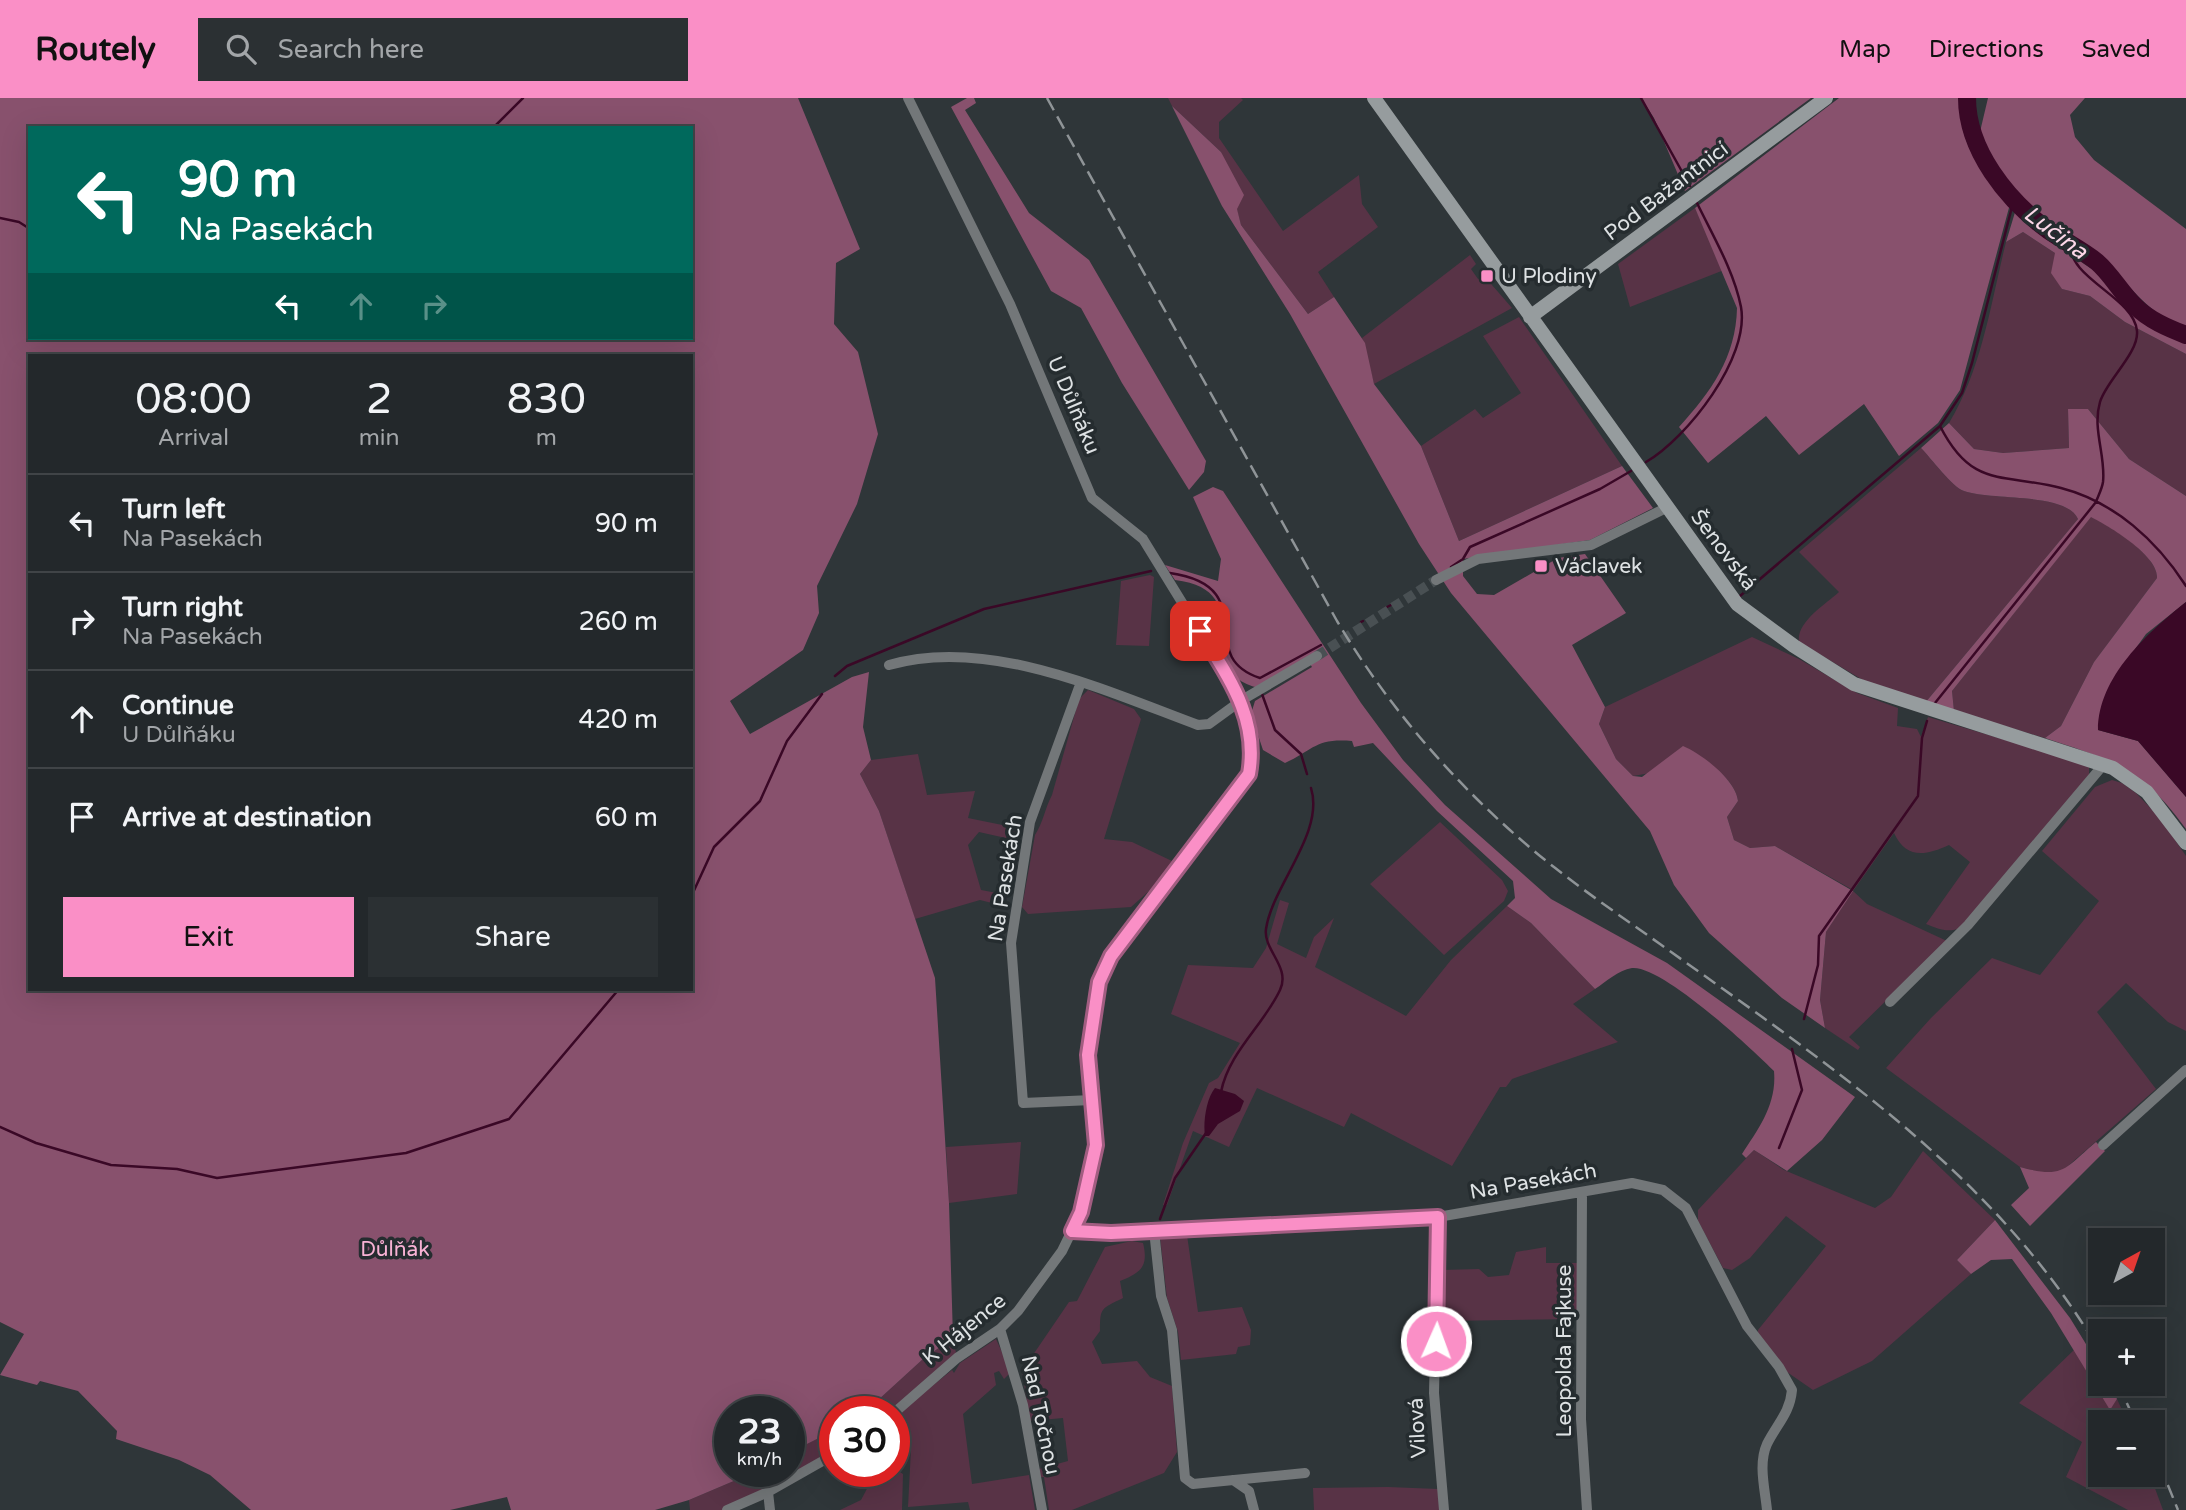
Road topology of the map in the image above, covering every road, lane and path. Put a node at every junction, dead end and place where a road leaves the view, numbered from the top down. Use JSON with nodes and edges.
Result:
{"nodes":[{"id":1,"x":908,"y":98,"type":"edge"},
{"id":2,"x":1374,"y":98,"type":"edge"},
{"id":3,"x":1826,"y":98,"type":"edge"},
{"id":4,"x":1530,"y":317,"type":"junction"},
{"id":5,"x":1665,"y":508,"type":"junction"},
{"id":6,"x":1436,"y":580,"type":"tunnel mouth"},
{"id":7,"x":1317,"y":656,"type":"tunnel mouth"},
{"id":8,"x":889,"y":665,"type":"dead end"},
{"id":9,"x":1081,"y":682,"type":"junction"},
{"id":10,"x":1242,"y":701,"type":"junction"},
{"id":11,"x":2104,"y":764,"type":"junction"},
{"id":12,"x":2186,"y":843,"type":"edge"},
{"id":13,"x":1890,"y":1002,"type":"dead end"},
{"id":14,"x":2186,"y":1070,"type":"edge"},
{"id":15,"x":1092,"y":1100,"type":"junction"},
{"id":16,"x":2103,"y":1145,"type":"dead end"},
{"id":17,"x":1583,"y":1192,"type":"junction"},
{"id":18,"x":1438,"y":1217,"type":"junction"},
{"id":19,"x":1154,"y":1230,"type":"junction"},
{"id":20,"x":1072,"y":1231,"type":"junction"},
{"id":21,"x":1000,"y":1329,"type":"junction"},
{"id":22,"x":910,"y":1399,"type":"edge"},
{"id":23,"x":819,"y":1463,"type":"edge"},
{"id":24,"x":1306,"y":1473,"type":"dead end"},
{"id":25,"x":1265,"y":1477,"type":"junction"},
{"id":26,"x":1233,"y":1480,"type":"junction"},
{"id":27,"x":768,"y":1492,"type":"junction"},
{"id":28,"x":1252,"y":1497,"type":"junction"},
{"id":29,"x":727,"y":1510,"type":"edge"},
{"id":30,"x":770,"y":1510,"type":"edge"},
{"id":31,"x":1042,"y":1510,"type":"edge"},
{"id":32,"x":1254,"y":1510,"type":"edge"},
{"id":33,"x":1444,"y":1510,"type":"edge"},
{"id":34,"x":1587,"y":1510,"type":"edge"},
{"id":35,"x":1767,"y":1510,"type":"edge"}],
"edges":[{"from":1,"to":10,"type":"street","name":"U Důlňáku"},
{"from":2,"to":4,"type":"street","name":"Šenovská"},
{"from":3,"to":4,"type":"street","name":"Pod Bažantnicí"},
{"from":4,"to":5,"type":"street","name":"Šenovská"},
{"from":5,"to":6,"type":"street"},
{"from":5,"to":11,"type":"street","name":"Šenovská"},
{"from":7,"to":10,"type":"street"},
{"from":8,"to":9,"type":"street"},
{"from":9,"to":10,"type":"street"},
{"from":9,"to":15,"type":"street","name":"Na Pasekách"},
{"from":10,"to":15,"type":"street"},
{"from":11,"to":12,"type":"street","name":"Šenovská"},
{"from":11,"to":13,"type":"street"},
{"from":14,"to":16,"type":"street"},
{"from":15,"to":20,"type":"street"},
{"from":17,"to":18,"type":"street","name":"Na Pasekách"},
{"from":17,"to":34,"type":"street","name":"Leopolda Fajkuse"},
{"from":17,"to":35,"type":"street","name":"Na Pasekách"},
{"from":18,"to":19,"type":"street","name":"Na Pasekách"},
{"from":18,"to":33,"type":"street","name":"Vilová"},
{"from":19,"to":20,"type":"street","name":"Na Pasekách"},
{"from":19,"to":26,"type":"street"},
{"from":20,"to":21,"type":"street","name":"K Hájence"},
{"from":21,"to":22,"type":"street","name":"K Hájence"},
{"from":21,"to":31,"type":"street","name":"Nad Točnou"},
{"from":23,"to":27,"type":"street"},
{"from":24,"to":25,"type":"street"},
{"from":25,"to":26,"type":"street"},
{"from":25,"to":28,"type":"street"},
{"from":26,"to":28,"type":"street"},
{"from":27,"to":29,"type":"street"},
{"from":27,"to":30,"type":"street"},
{"from":28,"to":32,"type":"street"}]}
